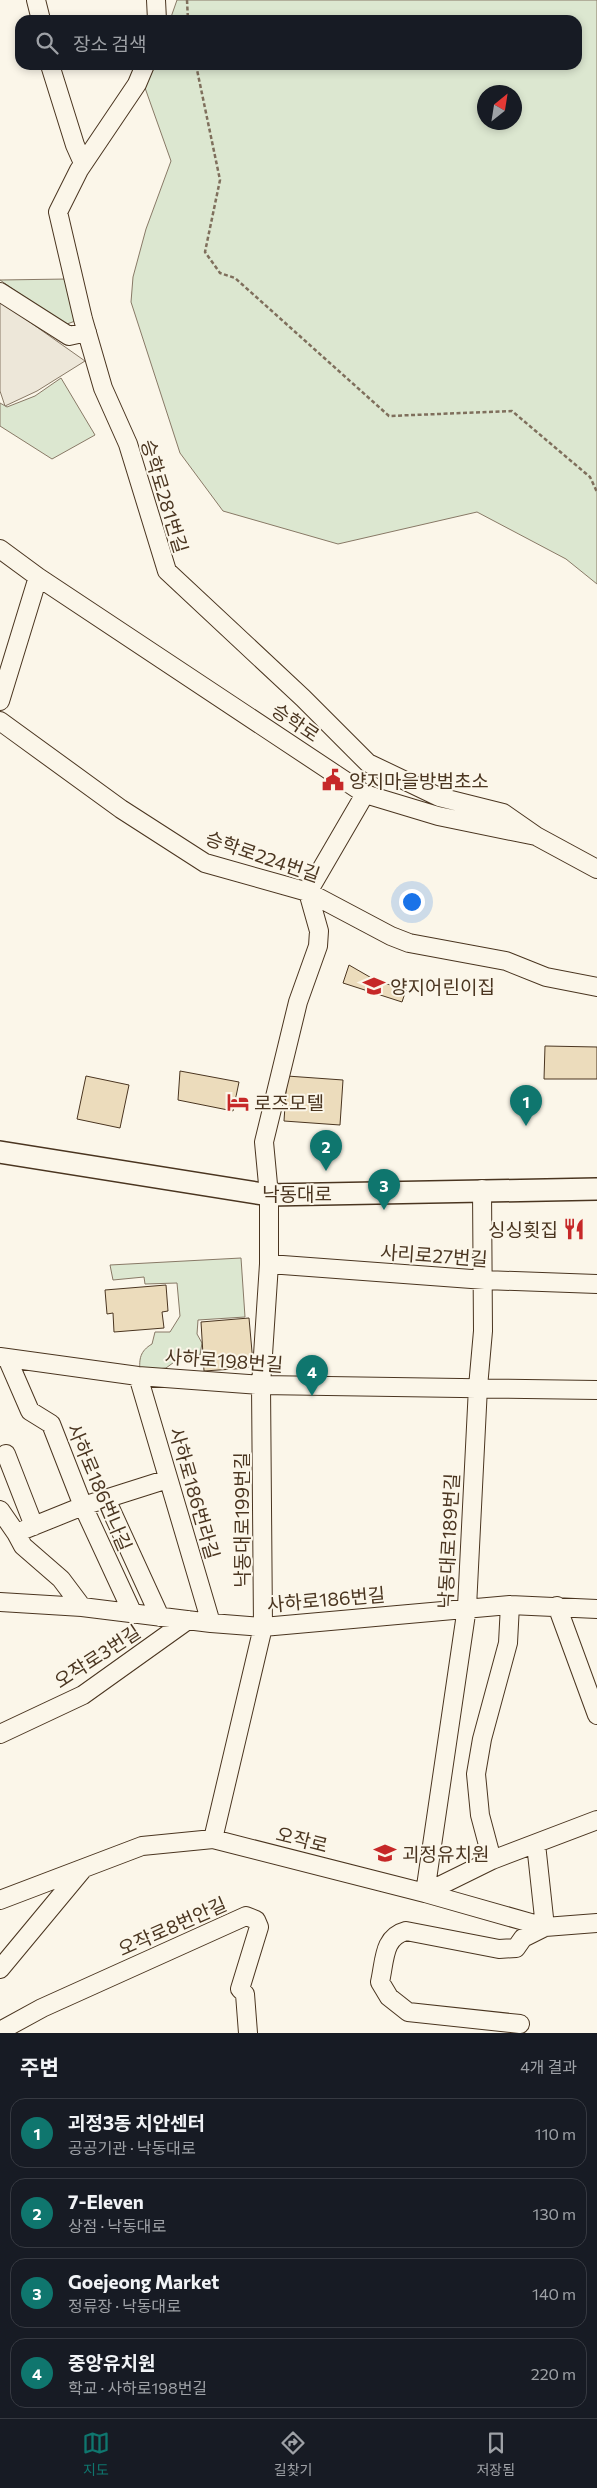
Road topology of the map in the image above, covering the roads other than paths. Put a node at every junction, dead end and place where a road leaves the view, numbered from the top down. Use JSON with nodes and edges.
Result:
{"nodes":[{"id":1,"x":36,"y":0,"type":"edge"},
{"id":2,"x":156,"y":0,"type":"edge"},
{"id":3,"x":40,"y":15,"type":"edge"},
{"id":4,"x":156,"y":15,"type":"edge"},
{"id":5,"x":52,"y":70,"type":"edge"},
{"id":6,"x":143,"y":70,"type":"edge"},
{"id":7,"x":83,"y":163,"type":"junction"},
{"id":8,"x":0,"y":292,"type":"edge"},
{"id":9,"x":87,"y":332,"type":"junction"},
{"id":10,"x":0,"y":549,"type":"edge"},
{"id":11,"x":38,"y":578,"type":"junction"},
{"id":12,"x":0,"y":701,"type":"edge"},
{"id":13,"x":0,"y":721,"type":"edge"},
{"id":14,"x":365,"y":794,"type":"junction"},
{"id":15,"x":536,"y":836,"type":"junction"},
{"id":16,"x":597,"y":868,"type":"edge"},
{"id":17,"x":308,"y":892,"type":"junction"},
{"id":18,"x":597,"y":987,"type":"edge"},
{"id":19,"x":0,"y":1152,"type":"edge"},
{"id":20,"x":482,"y":1189,"type":"junction"},
{"id":21,"x":597,"y":1189,"type":"edge"},
{"id":22,"x":268,"y":1195,"type":"junction"},
{"id":23,"x":269,"y":1264,"type":"junction"},
{"id":24,"x":484,"y":1280,"type":"junction"},
{"id":25,"x":597,"y":1284,"type":"edge"},
{"id":26,"x":4,"y":1358,"type":"edge"},
{"id":27,"x":138,"y":1376,"type":"junction"},
{"id":28,"x":261,"y":1385,"type":"junction"},
{"id":29,"x":478,"y":1386,"type":"junction"},
{"id":30,"x":597,"y":1390,"type":"edge"},
{"id":31,"x":6,"y":1454,"type":"dead end"},
{"id":32,"x":168,"y":1478,"type":"junction"},
{"id":33,"x":106,"y":1499,"type":"junction"},
{"id":34,"x":83,"y":1506,"type":"junction"},
{"id":35,"x":0,"y":1510,"type":"edge"},
{"id":36,"x":34,"y":1526,"type":"junction"},
{"id":37,"x":16,"y":1534,"type":"junction"},
{"id":38,"x":0,"y":1602,"type":"edge"},
{"id":39,"x":510,"y":1605,"type":"junction"},
{"id":40,"x":558,"y":1606,"type":"junction"},
{"id":41,"x":82,"y":1607,"type":"junction"},
{"id":42,"x":467,"y":1608,"type":"junction"},
{"id":43,"x":597,"y":1609,"type":"edge"},
{"id":44,"x":133,"y":1614,"type":"junction"},
{"id":45,"x":160,"y":1617,"type":"junction"},
{"id":46,"x":188,"y":1620,"type":"junction"},
{"id":47,"x":211,"y":1623,"type":"junction"},
{"id":48,"x":263,"y":1626,"type":"junction"},
{"id":49,"x":597,"y":1715,"type":"edge"},
{"id":50,"x":0,"y":1734,"type":"edge"},
{"id":51,"x":597,"y":1820,"type":"edge"},
{"id":52,"x":213,"y":1839,"type":"junction"},
{"id":53,"x":536,"y":1844,"type":"junction"},
{"id":54,"x":492,"y":1860,"type":"junction"},
{"id":55,"x":84,"y":1868,"type":"junction"},
{"id":56,"x":425,"y":1893,"type":"junction"},
{"id":57,"x":0,"y":1900,"type":"edge"},
{"id":58,"x":597,"y":1923,"type":"edge"},
{"id":59,"x":545,"y":1927,"type":"junction"},
{"id":60,"x":0,"y":1969,"type":"edge"},
{"id":61,"x":520,"y":2024,"type":"dead end"},
{"id":62,"x":0,"y":2031,"type":"edge"},
{"id":63,"x":248,"y":2033,"type":"edge"}],
"edges":[{"from":1,"to":3,"type":"street"},
{"from":2,"to":4,"type":"street"},
{"from":5,"to":7,"type":"street"},
{"from":6,"to":7,"type":"street","name":"승학로281번길"},
{"from":7,"to":9,"type":"street","name":"승학로281번길"},
{"from":8,"to":9,"type":"street"},
{"from":9,"to":15,"type":"street","name":"승학로281번길"},
{"from":10,"to":11,"type":"street","name":"승학로"},
{"from":11,"to":12,"type":"street"},
{"from":11,"to":14,"type":"street","name":"승학로"},
{"from":13,"to":17,"type":"street","name":"승학로224번길"},
{"from":14,"to":15,"type":"street","name":"승학로"},
{"from":14,"to":17,"type":"street"},
{"from":15,"to":16,"type":"street","name":"승학로"},
{"from":17,"to":18,"type":"street","name":"승학로224번길"},
{"from":17,"to":22,"type":"street","name":"낙동대로199번길"},
{"from":19,"to":22,"type":"main road","name":"낙동대로"},
{"from":20,"to":21,"type":"main road","name":"낙동대로"},
{"from":20,"to":22,"type":"main road","name":"낙동대로"},
{"from":20,"to":24,"type":"street","name":"낙동대로189번길"},
{"from":22,"to":23,"type":"street","name":"낙동대로199번길"},
{"from":23,"to":24,"type":"street","name":"사리로27번길"},
{"from":23,"to":28,"type":"street","name":"낙동대로199번길"},
{"from":24,"to":25,"type":"street","name":"사리로27번길"},
{"from":24,"to":29,"type":"street","name":"낙동대로189번길"},
{"from":26,"to":27,"type":"street","name":"사하로198번길"},
{"from":26,"to":34,"type":"street","name":"사하로186번나길"},
{"from":27,"to":28,"type":"street","name":"사하로198번길"},
{"from":27,"to":32,"type":"street","name":"사하로186번라길"},
{"from":28,"to":29,"type":"street","name":"사하로198번길"},
{"from":28,"to":48,"type":"street","name":"낙동대로199번길"},
{"from":29,"to":30,"type":"street","name":"사하로198번길"},
{"from":29,"to":42,"type":"street","name":"낙동대로189번길"},
{"from":31,"to":36,"type":"street"},
{"from":32,"to":33,"type":"street"},
{"from":32,"to":47,"type":"street","name":"사하로186번라길"},
{"from":33,"to":34,"type":"street"},
{"from":33,"to":45,"type":"street"},
{"from":34,"to":36,"type":"street"},
{"from":34,"to":44,"type":"street","name":"사하로186번나길"},
{"from":35,"to":37,"type":"street"},
{"from":36,"to":37,"type":"street"},
{"from":37,"to":41,"type":"street"},
{"from":38,"to":41,"type":"street","name":"사하로186번길"},
{"from":39,"to":40,"type":"street","name":"사하로186번길"},
{"from":39,"to":42,"type":"street","name":"사하로186번길"},
{"from":39,"to":54,"type":"street"},
{"from":40,"to":43,"type":"street","name":"사하로186번길"},
{"from":40,"to":49,"type":"street"},
{"from":41,"to":44,"type":"street","name":"사하로186번길"},
{"from":42,"to":48,"type":"street","name":"사하로186번길"},
{"from":42,"to":56,"type":"street","name":"낙동대로189번길"},
{"from":44,"to":45,"type":"street","name":"사하로186번길"},
{"from":45,"to":46,"type":"street","name":"사하로186번길"},
{"from":46,"to":47,"type":"street","name":"사하로186번길"},
{"from":46,"to":50,"type":"street","name":"오작로3번길"},
{"from":47,"to":48,"type":"street","name":"사하로186번길"},
{"from":48,"to":52,"type":"street","name":"낙동대로199번길"},
{"from":51,"to":53,"type":"street"},
{"from":52,"to":55,"type":"street","name":"오작로"},
{"from":52,"to":56,"type":"street","name":"오작로"},
{"from":53,"to":54,"type":"street"},
{"from":53,"to":59,"type":"street"},
{"from":54,"to":56,"type":"street"},
{"from":55,"to":57,"type":"street","name":"오작로"},
{"from":55,"to":60,"type":"street"},
{"from":56,"to":59,"type":"street","name":"오작로"},
{"from":58,"to":59,"type":"street","name":"오작로"},
{"from":59,"to":61,"type":"street"},
{"from":62,"to":63,"type":"street","name":"오작로8번안길"}]}
